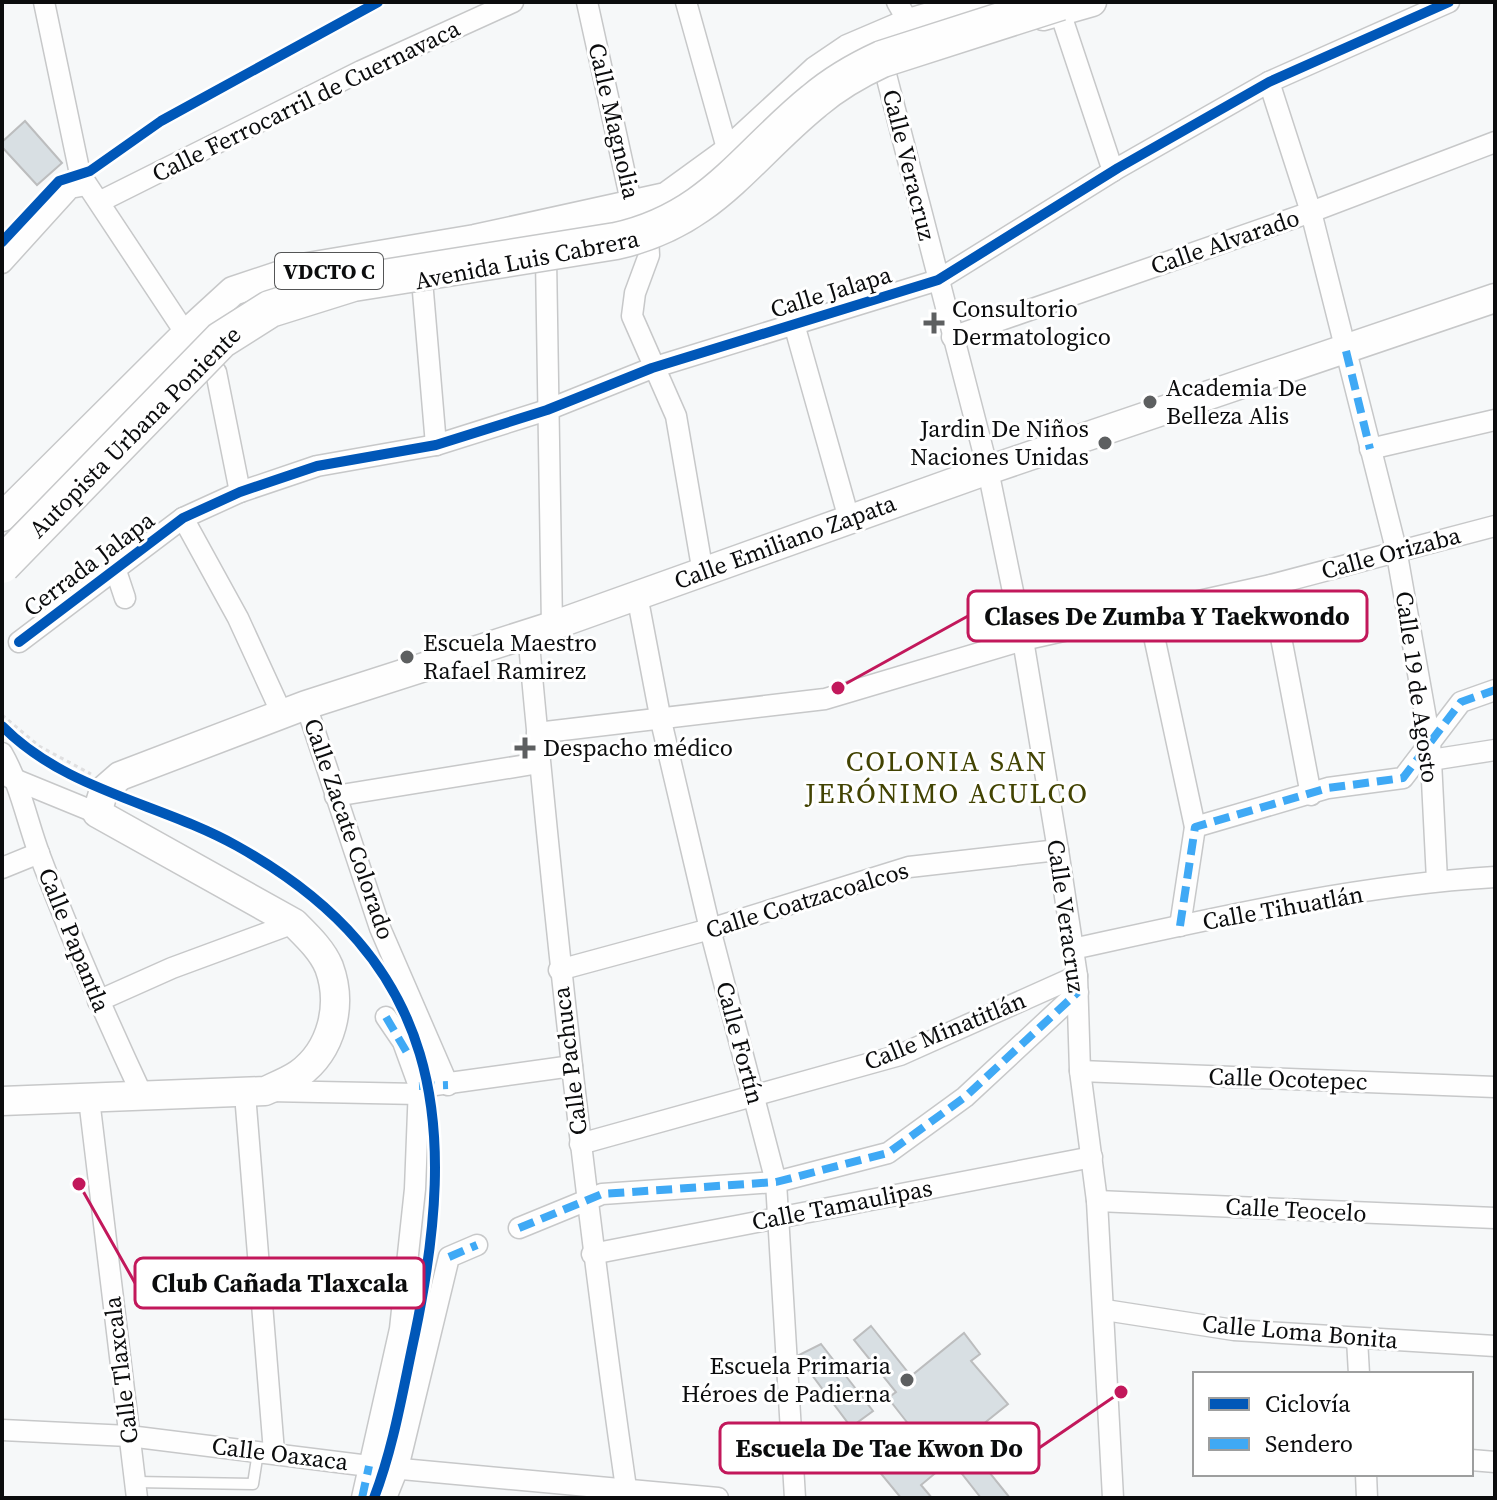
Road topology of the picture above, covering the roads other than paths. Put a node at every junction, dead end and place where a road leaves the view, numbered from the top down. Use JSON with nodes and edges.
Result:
{"nodes":[{"id":1,"x":44,"y":2,"type":"edge"},
{"id":2,"x":513,"y":2,"type":"edge"},
{"id":3,"x":587,"y":2,"type":"edge"},
{"id":4,"x":686,"y":2,"type":"edge"},
{"id":5,"x":982,"y":2,"type":"edge"},
{"id":6,"x":1092,"y":2,"type":"edge"},
{"id":7,"x":1449,"y":2,"type":"edge"},
{"id":8,"x":1060,"y":7,"type":"edge"},
{"id":9,"x":903,"y":12,"type":"edge"},
{"id":10,"x":883,"y":63,"type":"junction"},
{"id":11,"x":1269,"y":82,"type":"junction"},
{"id":12,"x":785,"y":98,"type":"junction"},
{"id":13,"x":806,"y":118,"type":"junction"},
{"id":14,"x":764,"y":119,"type":"junction"},
{"id":15,"x":1495,"y":142,"type":"edge"},
{"id":16,"x":728,"y":152,"type":"junction"},
{"id":17,"x":1113,"y":171,"type":"junction"},
{"id":18,"x":86,"y":185,"type":"junction"},
{"id":19,"x":101,"y":201,"type":"junction"},
{"id":20,"x":632,"y":206,"type":"junction"},
{"id":21,"x":1311,"y":212,"type":"junction"},
{"id":22,"x":648,"y":237,"type":"junction"},
{"id":23,"x":362,"y":258,"type":"junction"},
{"id":24,"x":546,"y":258,"type":"junction"},
{"id":25,"x":2,"y":263,"type":"edge"},
{"id":26,"x":422,"y":280,"type":"junction"},
{"id":27,"x":938,"y":280,"type":"junction"},
{"id":28,"x":364,"y":289,"type":"junction"},
{"id":29,"x":1495,"y":298,"type":"edge"},
{"id":30,"x":794,"y":324,"type":"junction"},
{"id":31,"x":186,"y":334,"type":"junction"},
{"id":32,"x":952,"y":337,"type":"junction"},
{"id":33,"x":1346,"y":351,"type":"junction"},
{"id":34,"x":652,"y":368,"type":"junction"},
{"id":35,"x":216,"y":372,"type":"dead end"},
{"id":36,"x":547,"y":410,"type":"junction"},
{"id":37,"x":1495,"y":420,"type":"edge"},
{"id":38,"x":436,"y":445,"type":"junction"},
{"id":39,"x":1370,"y":449,"type":"junction"},
{"id":40,"x":988,"y":470,"type":"junction"},
{"id":41,"x":240,"y":492,"type":"junction"},
{"id":42,"x":2,"y":517,"type":"edge"},
{"id":43,"x":183,"y":518,"type":"junction"},
{"id":44,"x":849,"y":519,"type":"junction"},
{"id":45,"x":1495,"y":526,"type":"edge"},
{"id":46,"x":2,"y":539,"type":"edge"},
{"id":47,"x":1396,"y":549,"type":"junction"},
{"id":48,"x":2,"y":565,"type":"edge"},
{"id":49,"x":115,"y":568,"type":"junction"},
{"id":50,"x":703,"y":573,"type":"junction"},
{"id":51,"x":2,"y":574,"type":"edge"},
{"id":52,"x":1271,"y":585,"type":"junction"},
{"id":53,"x":637,"y":595,"type":"junction"},
{"id":54,"x":125,"y":598,"type":"dead end"},
{"id":55,"x":1149,"y":613,"type":"junction"},
{"id":56,"x":540,"y":629,"type":"junction"},
{"id":57,"x":1023,"y":640,"type":"junction"},
{"id":58,"x":19,"y":642,"type":"dead end"},
{"id":59,"x":1495,"y":690,"type":"edge"},
{"id":60,"x":294,"y":709,"type":"junction"},
{"id":61,"x":661,"y":721,"type":"junction"},
{"id":62,"x":537,"y":733,"type":"junction"},
{"id":63,"x":1430,"y":750,"type":"junction"},
{"id":64,"x":1495,"y":750,"type":"edge"},
{"id":65,"x":2,"y":753,"type":"edge"},
{"id":66,"x":539,"y":763,"type":"junction"},
{"id":67,"x":8,"y":776,"type":"edge"},
{"id":68,"x":105,"y":795,"type":"junction"},
{"id":69,"x":1311,"y":795,"type":"junction"},
{"id":70,"x":335,"y":796,"type":"junction"},
{"id":71,"x":1195,"y":827,"type":"junction"},
{"id":72,"x":1058,"y":850,"type":"junction"},
{"id":73,"x":39,"y":853,"type":"junction"},
{"id":74,"x":2,"y":868,"type":"edge"},
{"id":75,"x":1495,"y":877,"type":"edge"},
{"id":76,"x":1437,"y":880,"type":"junction"},
{"id":77,"x":294,"y":923,"type":"junction"},
{"id":78,"x":1180,"y":926,"type":"junction"},
{"id":79,"x":710,"y":929,"type":"junction"},
{"id":80,"x":1073,"y":949,"type":"junction"},
{"id":81,"x":559,"y":970,"type":"junction"},
{"id":82,"x":1077,"y":984,"type":"junction"},
{"id":83,"x":98,"y":1001,"type":"junction"},
{"id":84,"x":386,"y":1017,"type":"dead end"},
{"id":85,"x":572,"y":1066,"type":"junction"},
{"id":86,"x":1080,"y":1071,"type":"junction"},
{"id":87,"x":448,"y":1085,"type":"junction"},
{"id":88,"x":1495,"y":1087,"type":"edge"},
{"id":89,"x":419,"y":1090,"type":"junction"},
{"id":90,"x":255,"y":1092,"type":"junction"},
{"id":91,"x":143,"y":1097,"type":"junction"},
{"id":92,"x":754,"y":1098,"type":"junction"},
{"id":93,"x":89,"y":1099,"type":"junction"},
{"id":94,"x":2,"y":1101,"type":"edge"},
{"id":95,"x":580,"y":1144,"type":"junction"},
{"id":96,"x":1092,"y":1157,"type":"junction"},
{"id":97,"x":776,"y":1182,"type":"junction"},
{"id":98,"x":587,"y":1200,"type":"junction"},
{"id":99,"x":1097,"y":1201,"type":"junction"},
{"id":100,"x":781,"y":1216,"type":"junction"},
{"id":101,"x":1495,"y":1218,"type":"edge"},
{"id":102,"x":519,"y":1228,"type":"dead end"},
{"id":103,"x":477,"y":1245,"type":"dead end"},
{"id":104,"x":592,"y":1254,"type":"junction"},
{"id":105,"x":1105,"y":1310,"type":"junction"},
{"id":106,"x":1357,"y":1339,"type":"junction"},
{"id":107,"x":1495,"y":1346,"type":"edge"},
{"id":108,"x":1359,"y":1372,"type":"edge"},
{"id":109,"x":2,"y":1430,"type":"edge"},
{"id":110,"x":129,"y":1436,"type":"junction"},
{"id":111,"x":266,"y":1452,"type":"junction"},
{"id":112,"x":1473,"y":1460,"type":"edge"},
{"id":113,"x":1495,"y":1462,"type":"edge"},
{"id":114,"x":369,"y":1466,"type":"junction"},
{"id":115,"x":398,"y":1468,"type":"junction"},
{"id":116,"x":1366,"y":1476,"type":"edge"},
{"id":117,"x":626,"y":1488,"type":"junction"},
{"id":118,"x":136,"y":1490,"type":"edge"},
{"id":119,"x":362,"y":1498,"type":"edge"},
{"id":120,"x":386,"y":1498,"type":"edge"},
{"id":121,"x":718,"y":1498,"type":"edge"},
{"id":122,"x":795,"y":1498,"type":"edge"},
{"id":123,"x":1113,"y":1498,"type":"edge"},
{"id":124,"x":1367,"y":1498,"type":"edge"}],
"edges":[{"from":1,"to":18,"type":"street"},
{"from":2,"to":19,"type":"street","name":"Calle Ferrocarril de Cuernavaca"},
{"from":3,"to":20,"type":"street","name":"Calle Magnolia"},
{"from":4,"to":16,"type":"street"},
{"from":5,"to":9,"type":"main road","name":"Avenida Luis Cabrera"},
{"from":5,"to":46,"type":"highway","name":"Autopista Urbana Poniente","number":"VDCTO C"},
{"from":6,"to":8,"type":"main road","name":"Avenida Luis Cabrera"},
{"from":7,"to":11,"type":"street","name":"Calle Jalapa"},
{"from":8,"to":10,"type":"main road","name":"Avenida Luis Cabrera"},
{"from":8,"to":17,"type":"street"},
{"from":8,"to":48,"type":"highway","name":"Autopista Urbana Poniente","number":"VDCTO C","bridge":true},
{"from":9,"to":12,"type":"main road","name":"Avenida Luis Cabrera"},
{"from":10,"to":13,"type":"main road","name":"Avenida Luis Cabrera"},
{"from":10,"to":27,"type":"street","name":"Calle Veracruz"},
{"from":11,"to":17,"type":"street","name":"Calle Jalapa"},
{"from":11,"to":21,"type":"street"},
{"from":12,"to":13,"type":"main road"},
{"from":12,"to":14,"type":"main road","name":"Avenida Luis Cabrera"},
{"from":13,"to":22,"type":"main road","name":"Avenida Luis Cabrera"},
{"from":14,"to":16,"type":"main road","name":"Avenida Luis Cabrera"},
{"from":14,"to":22,"type":"main road"},
{"from":15,"to":21,"type":"street","name":"Calle Alvarado"},
{"from":16,"to":20,"type":"main road","name":"Avenida Luis Cabrera"},
{"from":17,"to":27,"type":"street","name":"Calle Jalapa"},
{"from":18,"to":19,"type":"street"},
{"from":18,"to":25,"type":"street"},
{"from":19,"to":31,"type":"street"},
{"from":20,"to":22,"type":"street","name":"Calle Magnolia"},
{"from":20,"to":23,"type":"main road","name":"Avenida Luis Cabrera"},
{"from":21,"to":32,"type":"street","name":"Calle Alvarado"},
{"from":21,"to":33,"type":"street"},
{"from":22,"to":24,"type":"main road","name":"Avenida Luis Cabrera"},
{"from":22,"to":34,"type":"street"},
{"from":23,"to":28,"type":"main road"},
{"from":23,"to":31,"type":"main road","name":"Avenida Luis Cabrera"},
{"from":24,"to":26,"type":"main road","name":"Avenida Luis Cabrera"},
{"from":24,"to":36,"type":"street","name":"Calle Pachuca"},
{"from":26,"to":28,"type":"main road","name":"Avenida Luis Cabrera"},
{"from":26,"to":38,"type":"street"},
{"from":27,"to":30,"type":"street","name":"Calle Jalapa"},
{"from":27,"to":32,"type":"street","name":"Calle Veracruz"},
{"from":28,"to":51,"type":"main road","name":"Avenida Luis Cabrera"},
{"from":29,"to":33,"type":"main road","name":"Calle Emiliano Zapata"},
{"from":30,"to":34,"type":"street","name":"Calle Jalapa"},
{"from":30,"to":44,"type":"street"},
{"from":31,"to":42,"type":"main road","name":"Avenida Luis Cabrera"},
{"from":32,"to":40,"type":"street","name":"Calle Veracruz"},
{"from":33,"to":39,"type":"street","name":"Calle 19 de Agosto"},
{"from":33,"to":40,"type":"main road","name":"Calle Emiliano Zapata"},
{"from":34,"to":36,"type":"street","name":"Calle Jalapa"},
{"from":34,"to":50,"type":"street"},
{"from":35,"to":41,"type":"street"},
{"from":36,"to":38,"type":"street","name":"Calle Jalapa"},
{"from":36,"to":56,"type":"street","name":"Calle Pachuca"},
{"from":37,"to":39,"type":"street"},
{"from":38,"to":41,"type":"street","name":"Calle Jalapa"},
{"from":39,"to":47,"type":"street","name":"Calle 19 de Agosto"},
{"from":40,"to":44,"type":"main road","name":"Calle Emiliano Zapata"},
{"from":40,"to":57,"type":"street","name":"Calle Veracruz"},
{"from":41,"to":43,"type":"street","name":"Calle Jalapa"},
{"from":43,"to":49,"type":"street","name":"Cerrada Jalapa"},
{"from":43,"to":60,"type":"street","name":"Calle Zacate Colorado"},
{"from":44,"to":50,"type":"main road","name":"Calle Emiliano Zapata"},
{"from":45,"to":47,"type":"street","name":"Calle Orizaba"},
{"from":47,"to":52,"type":"street","name":"Calle Orizaba"},
{"from":47,"to":63,"type":"street","name":"Calle 19 de Agosto"},
{"from":49,"to":54,"type":"street"},
{"from":49,"to":58,"type":"street","name":"Cerrada Jalapa"},
{"from":50,"to":53,"type":"main road","name":"Calle Emiliano Zapata"},
{"from":52,"to":55,"type":"street","name":"Calle Orizaba"},
{"from":52,"to":69,"type":"street"},
{"from":53,"to":56,"type":"main road","name":"Calle Emiliano Zapata"},
{"from":53,"to":61,"type":"street","name":"Calle Fortín"},
{"from":55,"to":57,"type":"street","name":"Calle Orizaba"},
{"from":55,"to":71,"type":"street"},
{"from":56,"to":60,"type":"main road","name":"Calle Emiliano Zapata"},
{"from":56,"to":62,"type":"street","name":"Calle Pachuca"},
{"from":57,"to":61,"type":"street","name":"Calle Orizaba"},
{"from":57,"to":72,"type":"street","name":"Calle Veracruz"},
{"from":59,"to":63,"type":"street"},
{"from":60,"to":68,"type":"main road","name":"Calle Emiliano Zapata"},
{"from":60,"to":70,"type":"street","name":"Calle Zacate Colorado"},
{"from":61,"to":62,"type":"street","name":"Calle Orizaba"},
{"from":61,"to":79,"type":"street","name":"Calle Fortín"},
{"from":62,"to":66,"type":"street","name":"Calle Pachuca"},
{"from":63,"to":64,"type":"street"},
{"from":63,"to":69,"type":"street"},
{"from":63,"to":76,"type":"street","name":"Calle 19 de Agosto"},
{"from":65,"to":67,"type":"street"},
{"from":66,"to":70,"type":"street"},
{"from":66,"to":81,"type":"street","name":"Calle Pachuca"},
{"from":67,"to":68,"type":"street"},
{"from":67,"to":73,"type":"street","name":"Calle Papantla"},
{"from":68,"to":77,"type":"main road"},
{"from":69,"to":71,"type":"street"},
{"from":70,"to":87,"type":"street","name":"Calle Zacate Colorado"},
{"from":71,"to":78,"type":"street"},
{"from":72,"to":79,"type":"street","name":"Calle Coatzacoalcos"},
{"from":72,"to":80,"type":"street","name":"Calle Veracruz"},
{"from":73,"to":74,"type":"street"},
{"from":73,"to":83,"type":"street","name":"Calle Papantla"},
{"from":75,"to":76,"type":"street","name":"Calle Tihuatlán"},
{"from":76,"to":78,"type":"street","name":"Calle Tihuatlán"},
{"from":77,"to":83,"type":"street"},
{"from":77,"to":90,"type":"main road"},
{"from":78,"to":80,"type":"street","name":"Calle Tihuatlán"},
{"from":79,"to":81,"type":"street","name":"Calle Coatzacoalcos"},
{"from":79,"to":92,"type":"street","name":"Calle Fortín"},
{"from":80,"to":82,"type":"street","name":"Calle Veracruz"},
{"from":81,"to":85,"type":"street","name":"Calle Pachuca"},
{"from":82,"to":86,"type":"street","name":"Calle Veracruz"},
{"from":82,"to":92,"type":"street","name":"Calle Minatitlán"},
{"from":82,"to":97,"type":"street"},
{"from":83,"to":91,"type":"street","name":"Calle Papantla"},
{"from":84,"to":89,"type":"street"},
{"from":85,"to":87,"type":"street"},
{"from":85,"to":95,"type":"street","name":"Calle Pachuca"},
{"from":86,"to":88,"type":"street","name":"Calle Ocotepec"},
{"from":86,"to":96,"type":"street","name":"Calle Veracruz"},
{"from":87,"to":89,"type":"street"},
{"from":89,"to":90,"type":"street"},
{"from":89,"to":114,"type":"street"},
{"from":90,"to":91,"type":"main road"},
{"from":90,"to":111,"type":"street"},
{"from":91,"to":93,"type":"main road"},
{"from":92,"to":95,"type":"street","name":"Calle Minatitlán"},
{"from":92,"to":97,"type":"street","name":"Calle Fortín"},
{"from":93,"to":94,"type":"main road"},
{"from":93,"to":110,"type":"street","name":"Calle Tlaxcala"},
{"from":95,"to":98,"type":"street","name":"Calle Pachuca"},
{"from":96,"to":99,"type":"street","name":"Calle Veracruz"},
{"from":96,"to":100,"type":"street","name":"Calle Tamaulipas"},
{"from":97,"to":98,"type":"street"},
{"from":97,"to":100,"type":"street","name":"Calle Fortín"},
{"from":98,"to":102,"type":"street"},
{"from":98,"to":104,"type":"street","name":"Calle Pachuca"},
{"from":99,"to":101,"type":"street","name":"Calle Teocelo"},
{"from":99,"to":105,"type":"street","name":"Calle Veracruz"},
{"from":100,"to":104,"type":"street","name":"Calle Tamaulipas"},
{"from":100,"to":122,"type":"street","name":"Calle Fortín"},
{"from":103,"to":115,"type":"street"},
{"from":104,"to":117,"type":"street","name":"Calle Pachuca"},
{"from":105,"to":106,"type":"street","name":"Calle Loma Bonita"},
{"from":105,"to":123,"type":"street","name":"Calle Veracruz"},
{"from":106,"to":107,"type":"street","name":"Calle Loma Bonita"},
{"from":106,"to":108,"type":"street"},
{"from":109,"to":110,"type":"street","name":"Calle Oaxaca"},
{"from":110,"to":111,"type":"street","name":"Calle Oaxaca"},
{"from":110,"to":118,"type":"street","name":"Calle Tlaxcala"},
{"from":111,"to":114,"type":"street","name":"Calle Oaxaca"},
{"from":111,"to":118,"type":"lane"},
{"from":112,"to":113,"type":"street"},
{"from":114,"to":115,"type":"street","name":"Calle Oaxaca"},
{"from":114,"to":119,"type":"street"},
{"from":115,"to":117,"type":"street","name":"Calle Oaxaca"},
{"from":115,"to":120,"type":"street"},
{"from":116,"to":124,"type":"street"},
{"from":117,"to":121,"type":"street","name":"Calle Oaxaca"}]}
